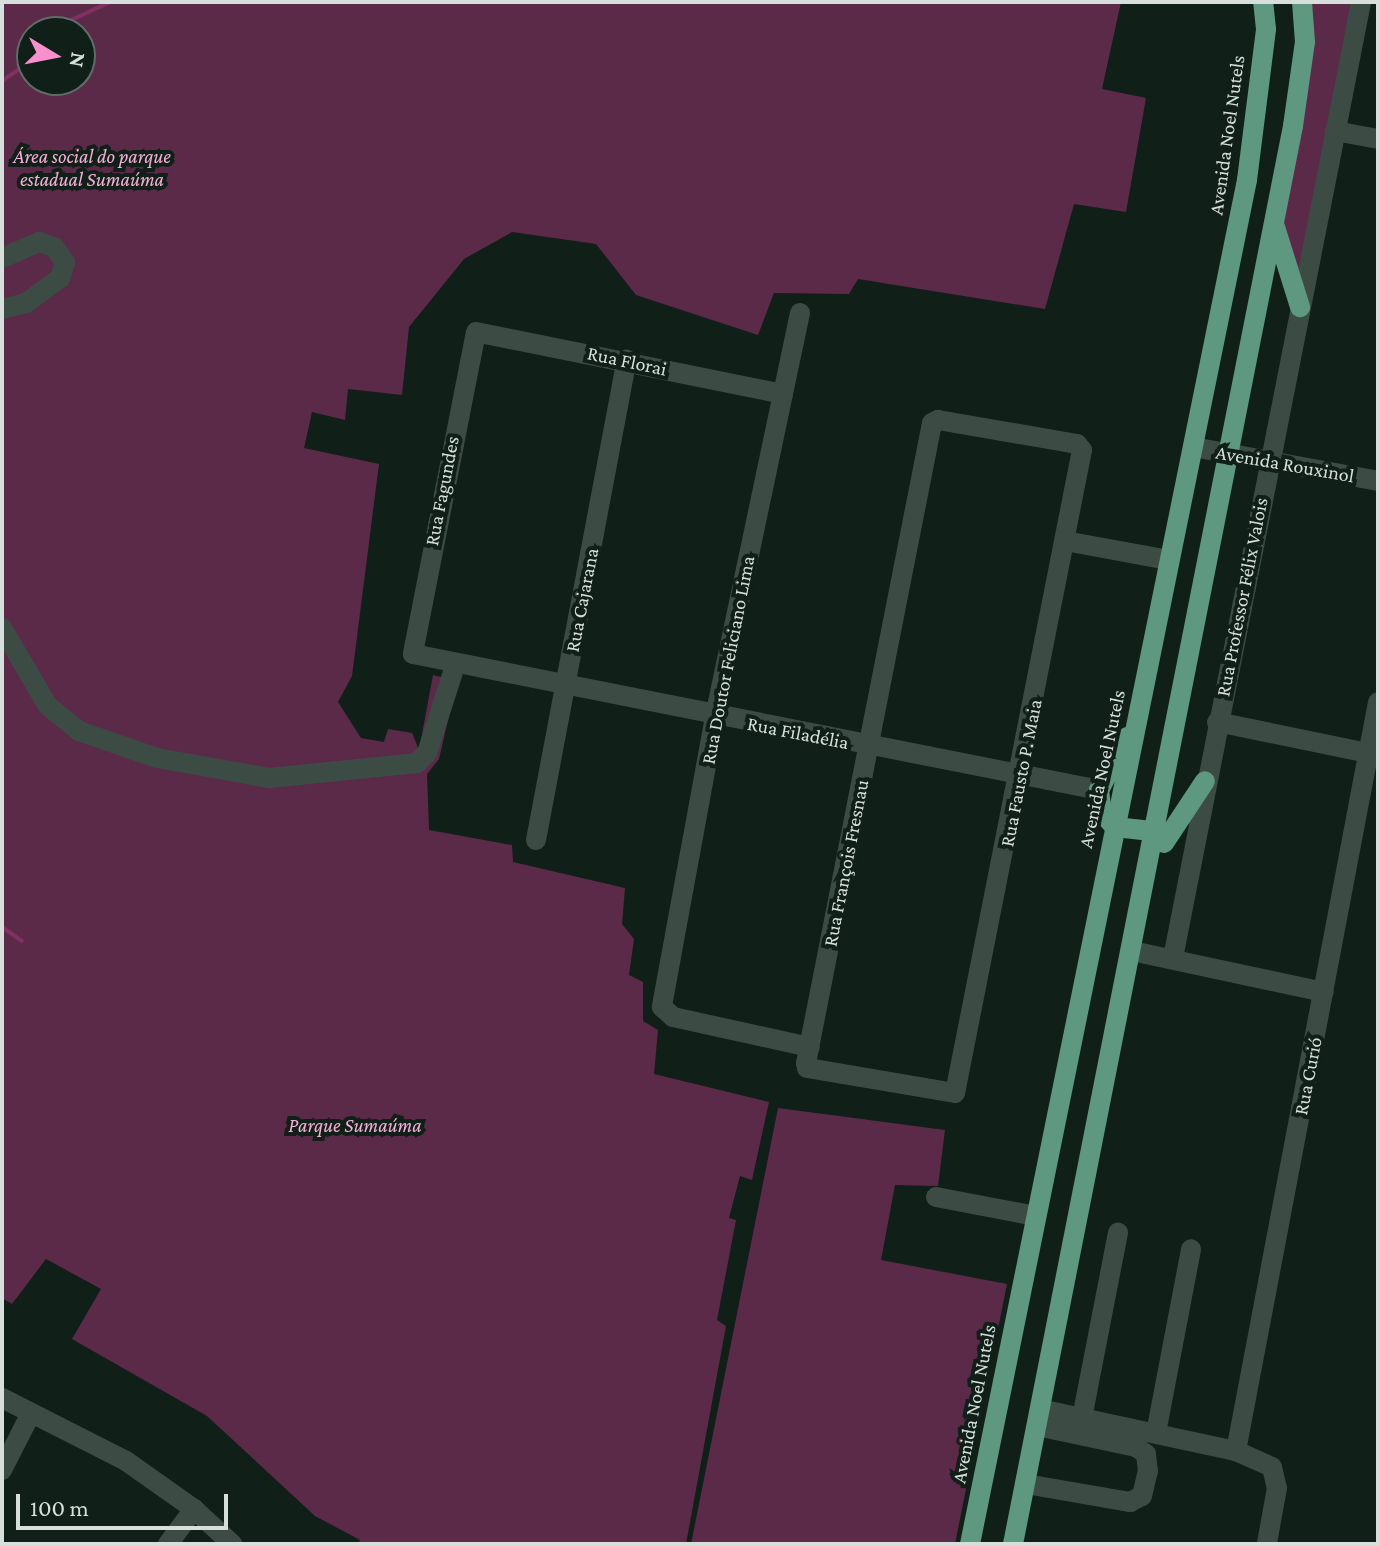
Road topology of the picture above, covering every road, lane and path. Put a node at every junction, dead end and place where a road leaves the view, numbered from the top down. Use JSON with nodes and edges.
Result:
{"nodes":[{"id":1,"x":1263,"y":2,"type":"edge"},
{"id":2,"x":1302,"y":2,"type":"edge"},
{"id":3,"x":1361,"y":2,"type":"edge"},
{"id":4,"x":1335,"y":131,"type":"junction"},
{"id":5,"x":1378,"y":139,"type":"edge"},
{"id":6,"x":1274,"y":223,"type":"junction"},
{"id":7,"x":2,"y":258,"type":"edge"},
{"id":8,"x":1300,"y":307,"type":"junction"},
{"id":9,"x":2,"y":309,"type":"edge"},
{"id":10,"x":800,"y":313,"type":"dead end"},
{"id":11,"x":473,"y":335,"type":"joint"},
{"id":12,"x":627,"y":360,"type":"junction"},
{"id":13,"x":783,"y":394,"type":"junction"},
{"id":14,"x":932,"y":423,"type":"joint"},
{"id":15,"x":1193,"y":447,"type":"junction"},
{"id":16,"x":1231,"y":454,"type":"junction"},
{"id":17,"x":1269,"y":460,"type":"junction"},
{"id":18,"x":1378,"y":481,"type":"edge"},
{"id":19,"x":1065,"y":541,"type":"junction"},
{"id":20,"x":1169,"y":560,"type":"junction"},
{"id":21,"x":2,"y":628,"type":"edge"},
{"id":22,"x":411,"y":647,"type":"joint"},
{"id":23,"x":455,"y":666,"type":"junction"},
{"id":24,"x":565,"y":688,"type":"junction"},
{"id":25,"x":1378,"y":702,"type":"edge"},
{"id":26,"x":1138,"y":715,"type":"junction"},
{"id":27,"x":715,"y":717,"type":"junction"},
{"id":28,"x":1217,"y":722,"type":"junction"},
{"id":29,"x":1373,"y":743,"type":"edge"},
{"id":30,"x":868,"y":746,"type":"junction"},
{"id":31,"x":1020,"y":777,"type":"junction"},
{"id":32,"x":1205,"y":781,"type":"junction"},
{"id":33,"x":1099,"y":790,"type":"junction"},
{"id":34,"x":1115,"y":827,"type":"junction"},
{"id":35,"x":1163,"y":831,"type":"junction"},
{"id":36,"x":536,"y":840,"type":"dead end"},
{"id":37,"x":1190,"y":865,"type":"junction"},
{"id":38,"x":1132,"y":951,"type":"junction"},
{"id":39,"x":1173,"y":958,"type":"junction"},
{"id":40,"x":1324,"y":992,"type":"junction"},
{"id":41,"x":810,"y":1047,"type":"junction"},
{"id":42,"x":807,"y":1068,"type":"joint"},
{"id":43,"x":936,"y":1197,"type":"dead end"},
{"id":44,"x":1036,"y":1216,"type":"junction"},
{"id":45,"x":1118,"y":1232,"type":"dead end"},
{"id":46,"x":1191,"y":1249,"type":"dead end"},
{"id":47,"x":2,"y":1398,"type":"edge"},
{"id":48,"x":31,"y":1413,"type":"junction"},
{"id":49,"x":1039,"y":1417,"type":"junction"},
{"id":50,"x":1082,"y":1418,"type":"junction"},
{"id":51,"x":1156,"y":1433,"type":"junction"},
{"id":52,"x":1236,"y":1451,"type":"junction"},
{"id":53,"x":2,"y":1470,"type":"edge"},
{"id":54,"x":1026,"y":1484,"type":"junction"},
{"id":55,"x":194,"y":1509,"type":"junction"},
{"id":56,"x":231,"y":1543,"type":"edge"},
{"id":57,"x":1267,"y":1543,"type":"edge"},
{"id":58,"x":168,"y":1544,"type":"edge"},
{"id":59,"x":970,"y":1544,"type":"edge"},
{"id":60,"x":1013,"y":1544,"type":"edge"}],
"edges":[{"from":1,"to":15,"type":"main road","name":"Avenida Noel Nutels"},
{"from":2,"to":6,"type":"main road"},
{"from":3,"to":4,"type":"street","name":"Rua Professor Félix Valois"},
{"from":4,"to":5,"type":"street"},
{"from":4,"to":8,"type":"street","name":"Rua Professor Félix Valois"},
{"from":6,"to":8,"type":"main road"},
{"from":6,"to":16,"type":"main road"},
{"from":7,"to":9,"type":"street"},
{"from":8,"to":17,"type":"street","name":"Rua Professor Félix Valois"},
{"from":10,"to":13,"type":"street","name":"Rua Doutor Feliciano Lima"},
{"from":11,"to":12,"type":"street","name":"Rua Florai"},
{"from":11,"to":22,"type":"street","name":"Rua Fagundes"},
{"from":12,"to":13,"type":"street","name":"Rua Florai"},
{"from":12,"to":24,"type":"street","name":"Rua Cajarana"},
{"from":13,"to":27,"type":"street","name":"Rua Doutor Feliciano Lima"},
{"from":14,"to":19,"type":"street","name":"Rua Fausto P. Maia"},
{"from":14,"to":30,"type":"street","name":"Rua François Fresnau"},
{"from":15,"to":16,"type":"street","name":"Avenida Rouxinol"},
{"from":15,"to":20,"type":"main road","name":"Avenida Noel Nutels"},
{"from":16,"to":17,"type":"street","name":"Avenida Rouxinol"},
{"from":16,"to":35,"type":"main road"},
{"from":17,"to":18,"type":"street","name":"Avenida Rouxinol"},
{"from":17,"to":28,"type":"street","name":"Rua Professor Félix Valois"},
{"from":19,"to":20,"type":"street"},
{"from":19,"to":31,"type":"street","name":"Rua Fausto P. Maia"},
{"from":20,"to":26,"type":"main road","name":"Avenida Noel Nutels"},
{"from":21,"to":23,"type":"street"},
{"from":22,"to":23,"type":"street","name":"Rua Filadélia"},
{"from":23,"to":24,"type":"street","name":"Rua Filadélia"},
{"from":24,"to":27,"type":"street","name":"Rua Filadélia"},
{"from":24,"to":36,"type":"street","name":"Rua Cajarana"},
{"from":25,"to":29,"type":"street","name":"Rua Curió"},
{"from":26,"to":33,"type":"main road"},
{"from":26,"to":34,"type":"main road","name":"Avenida Noel Nutels"},
{"from":27,"to":30,"type":"street","name":"Rua Filadélia"},
{"from":27,"to":41,"type":"street","name":"Rua Doutor Feliciano Lima"},
{"from":28,"to":29,"type":"street"},
{"from":28,"to":32,"type":"street","name":"Rua Professor Félix Valois"},
{"from":29,"to":40,"type":"street","name":"Rua Curió"},
{"from":30,"to":31,"type":"street","name":"Rua Filadélia"},
{"from":30,"to":41,"type":"street","name":"Rua François Fresnau"},
{"from":31,"to":33,"type":"street","name":"Rua Filadélia"},
{"from":31,"to":42,"type":"street","name":"Rua Fausto P. Maia"},
{"from":32,"to":35,"type":"main road"},
{"from":32,"to":37,"type":"street","name":"Rua Professor Félix Valois"},
{"from":33,"to":34,"type":"main road"},
{"from":34,"to":35,"type":"main road"},
{"from":34,"to":44,"type":"main road","name":"Avenida Noel Nutels"},
{"from":35,"to":37,"type":"street"},
{"from":35,"to":38,"type":"main road"},
{"from":37,"to":39,"type":"street","name":"Rua Professor Félix Valois"},
{"from":38,"to":39,"type":"street"},
{"from":38,"to":49,"type":"main road"},
{"from":39,"to":40,"type":"street"},
{"from":40,"to":52,"type":"street","name":"Rua Curió"},
{"from":41,"to":42,"type":"street","name":"Rua François Fresnau"},
{"from":43,"to":44,"type":"street"},
{"from":44,"to":59,"type":"main road","name":"Avenida Noel Nutels"},
{"from":45,"to":50,"type":"street"},
{"from":46,"to":51,"type":"street"},
{"from":47,"to":48,"type":"street"},
{"from":48,"to":53,"type":"street"},
{"from":48,"to":55,"type":"street"},
{"from":49,"to":50,"type":"street"},
{"from":49,"to":54,"type":"main road"},
{"from":49,"to":54,"type":"street"},
{"from":50,"to":51,"type":"street"},
{"from":51,"to":52,"type":"street"},
{"from":52,"to":57,"type":"street"},
{"from":54,"to":60,"type":"main road"},
{"from":55,"to":56,"type":"street"},
{"from":55,"to":58,"type":"street"}]}
